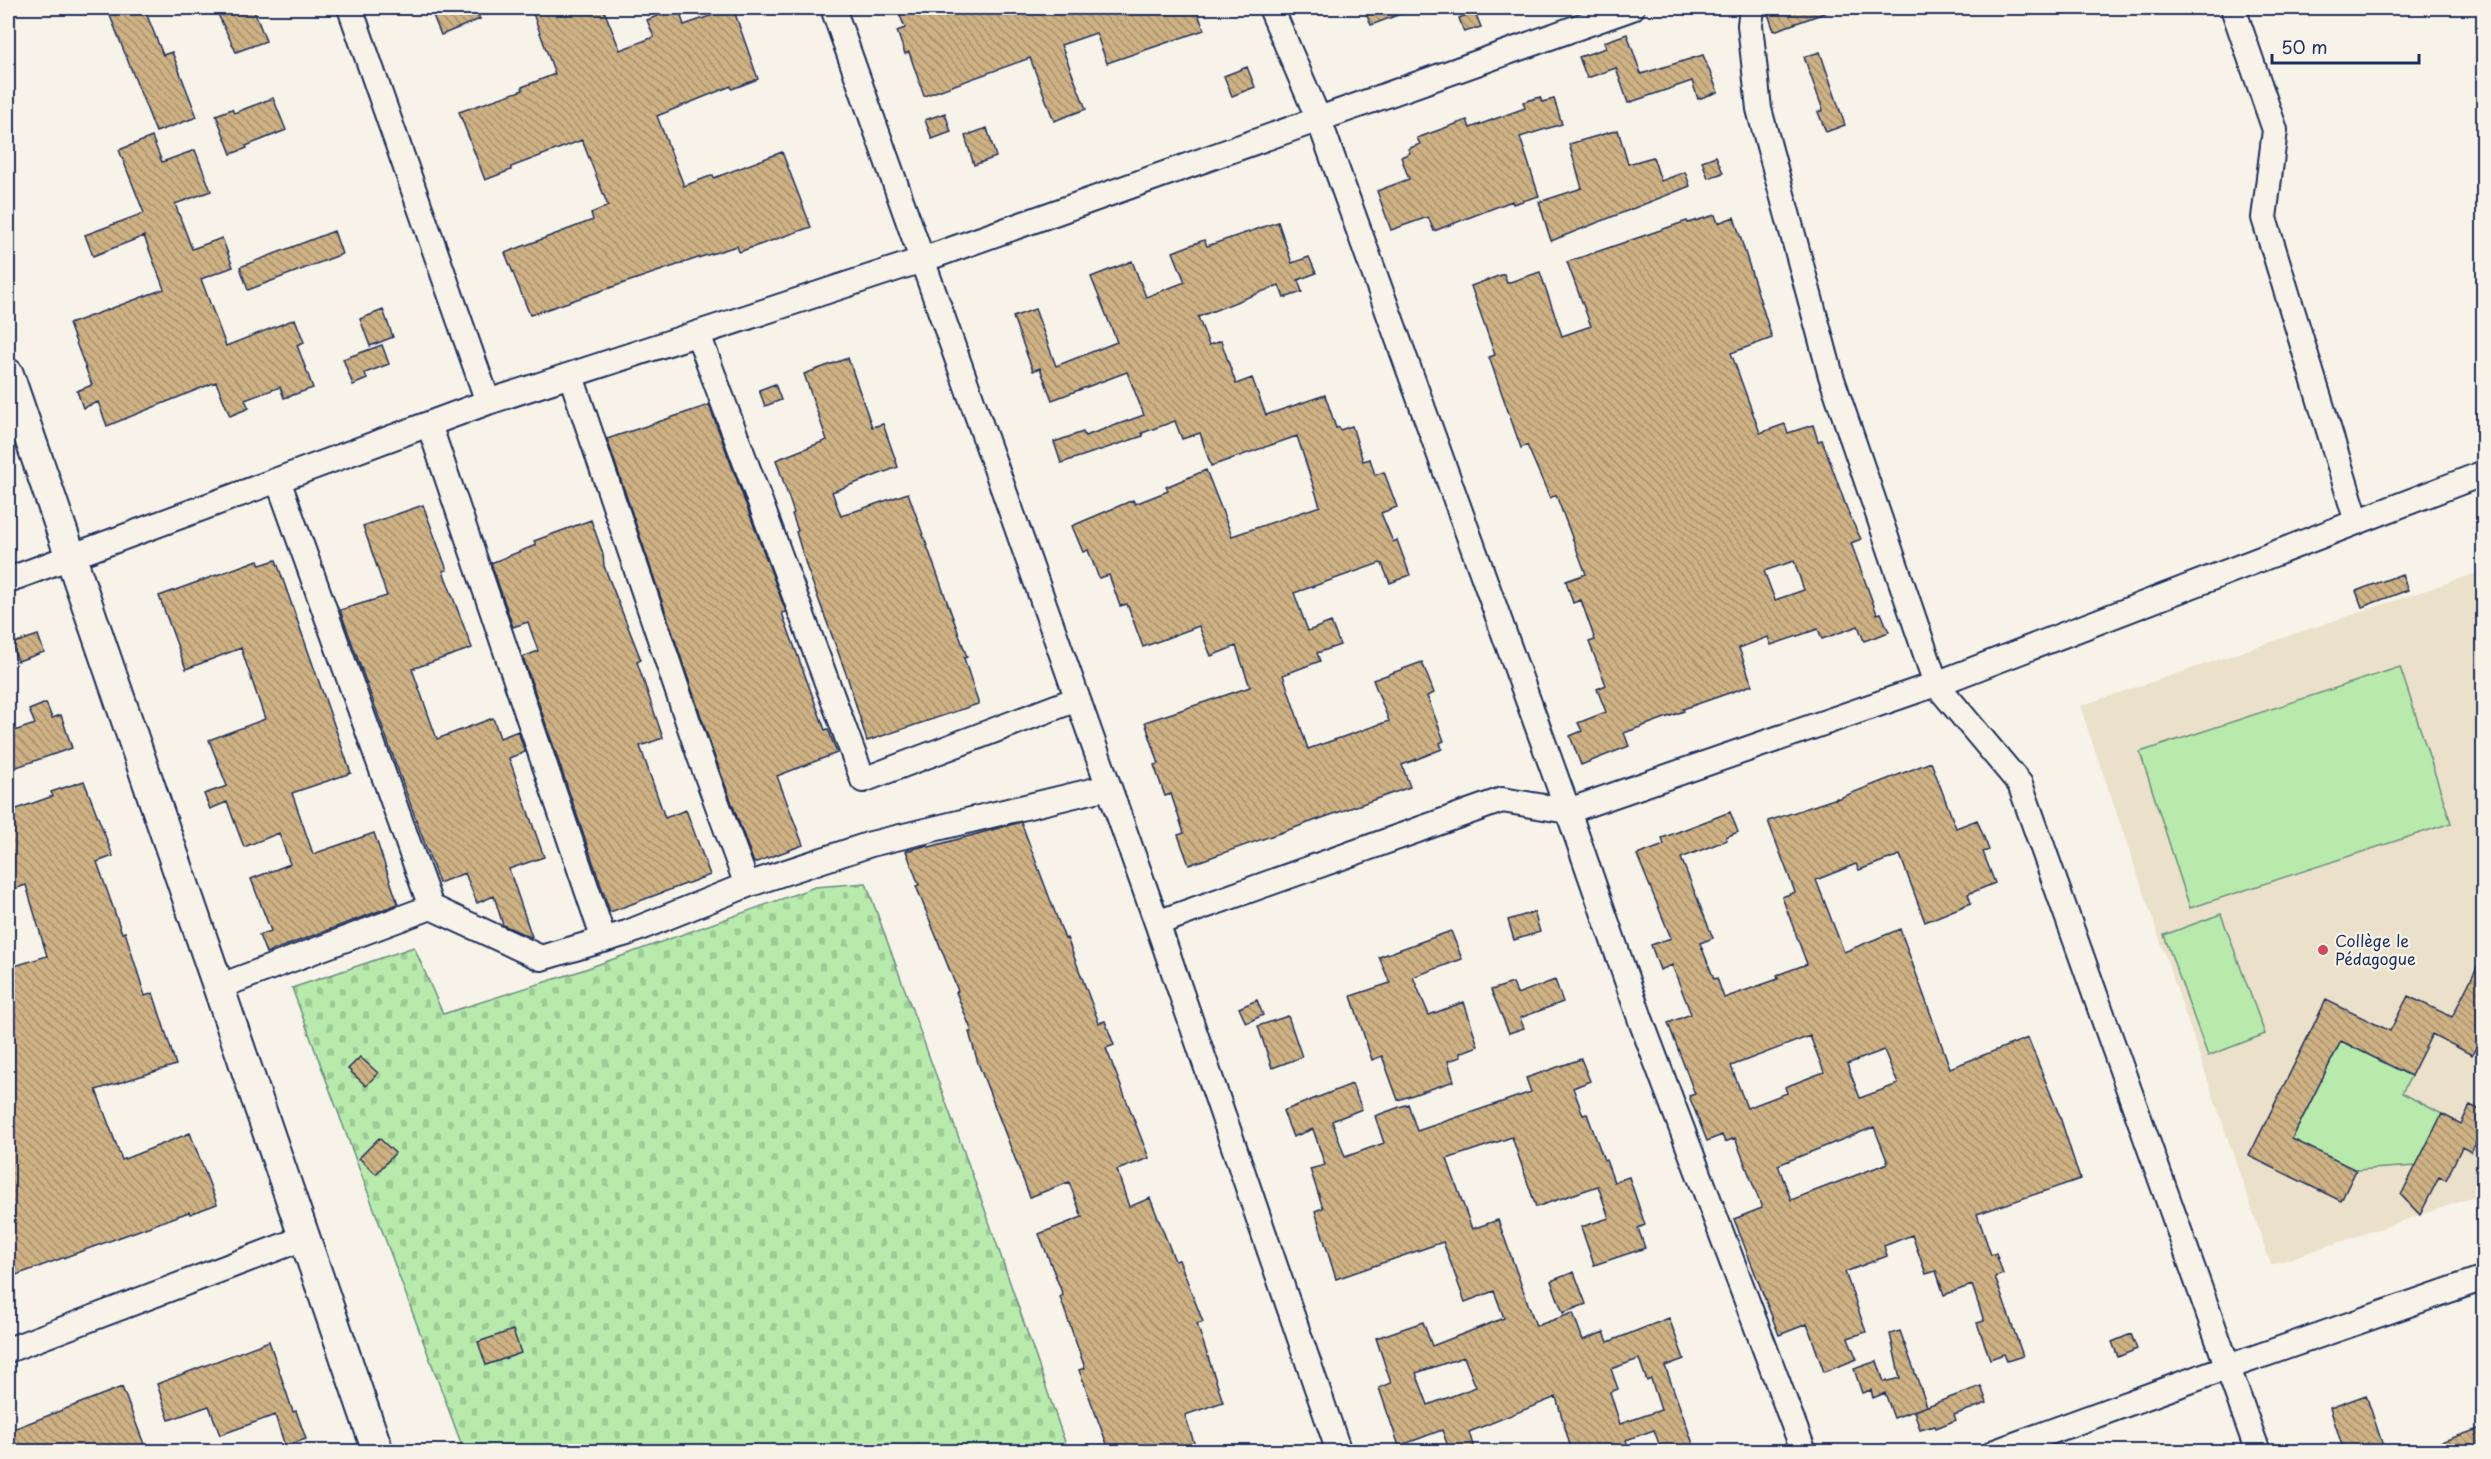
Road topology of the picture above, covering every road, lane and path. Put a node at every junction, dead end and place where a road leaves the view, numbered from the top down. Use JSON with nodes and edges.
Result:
{"nodes":[{"id":1,"x":350,"y":8,"type":"edge"},
{"id":2,"x":833,"y":8,"type":"edge"},
{"id":3,"x":1271,"y":8,"type":"edge"},
{"id":4,"x":1632,"y":8,"type":"edge"},
{"id":5,"x":1752,"y":8,"type":"edge"},
{"id":6,"x":2233,"y":8,"type":"edge"},
{"id":7,"x":1319,"y":120,"type":"junction"},
{"id":8,"x":922,"y":260,"type":"junction"},
{"id":9,"x":698,"y":334,"type":"junction"},
{"id":10,"x":8,"y":374,"type":"edge"},
{"id":11,"x":571,"y":376,"type":"junction"},
{"id":12,"x":488,"y":402,"type":"junction"},
{"id":13,"x":429,"y":424,"type":"junction"},
{"id":14,"x":2484,"y":473,"type":"edge"},
{"id":15,"x":278,"y":480,"type":"junction"},
{"id":16,"x":2357,"y":522,"type":"junction"},
{"id":17,"x":70,"y":557,"type":"junction"},
{"id":18,"x":8,"y":580,"type":"edge"},
{"id":19,"x":1936,"y":684,"type":"junction"},
{"id":20,"x":1077,"y":699,"type":"junction"},
{"id":21,"x":1108,"y":787,"type":"junction"},
{"id":22,"x":1569,"y":811,"type":"junction"},
{"id":23,"x":747,"y":885,"type":"junction"},
{"id":24,"x":431,"y":907,"type":"junction"},
{"id":25,"x":1157,"y":923,"type":"junction"},
{"id":26,"x":604,"y":940,"type":"junction"},
{"id":27,"x":218,"y":987,"type":"junction"},
{"id":28,"x":304,"y":1238,"type":"junction"},
{"id":29,"x":2484,"y":1278,"type":"edge"},
{"id":30,"x":8,"y":1350,"type":"edge"},
{"id":31,"x":2228,"y":1367,"type":"junction"},
{"id":32,"x":378,"y":1452,"type":"edge"},
{"id":33,"x":1339,"y":1452,"type":"edge"},
{"id":34,"x":1804,"y":1452,"type":"edge"},
{"id":35,"x":1995,"y":1452,"type":"edge"},
{"id":36,"x":2258,"y":1452,"type":"edge"}],
"edges":[{"from":1,"to":12,"type":"street"},
{"from":2,"to":8,"type":"street"},
{"from":3,"to":7,"type":"street"},
{"from":4,"to":7,"type":"street"},
{"from":5,"to":19,"type":"street"},
{"from":6,"to":16,"type":"street"},
{"from":7,"to":8,"type":"street"},
{"from":7,"to":22,"type":"street"},
{"from":8,"to":9,"type":"street"},
{"from":8,"to":20,"type":"street"},
{"from":9,"to":11,"type":"street"},
{"from":9,"to":20,"type":"street"},
{"from":10,"to":17,"type":"street"},
{"from":11,"to":12,"type":"street"},
{"from":11,"to":23,"type":"street"},
{"from":12,"to":13,"type":"street"},
{"from":13,"to":15,"type":"street"},
{"from":13,"to":26,"type":"street"},
{"from":14,"to":16,"type":"street"},
{"from":15,"to":17,"type":"street"},
{"from":15,"to":24,"type":"street"},
{"from":16,"to":19,"type":"street"},
{"from":17,"to":18,"type":"street"},
{"from":17,"to":27,"type":"street"},
{"from":19,"to":22,"type":"street"},
{"from":19,"to":31,"type":"street"},
{"from":20,"to":21,"type":"street"},
{"from":21,"to":23,"type":"street"},
{"from":21,"to":25,"type":"street"},
{"from":22,"to":25,"type":"street"},
{"from":22,"to":34,"type":"street"},
{"from":23,"to":26,"type":"street"},
{"from":24,"to":26,"type":"street"},
{"from":24,"to":27,"type":"street"},
{"from":25,"to":33,"type":"street"},
{"from":27,"to":28,"type":"street"},
{"from":28,"to":30,"type":"street"},
{"from":28,"to":32,"type":"street"},
{"from":29,"to":31,"type":"street"},
{"from":31,"to":35,"type":"street"},
{"from":31,"to":36,"type":"street"}]}
